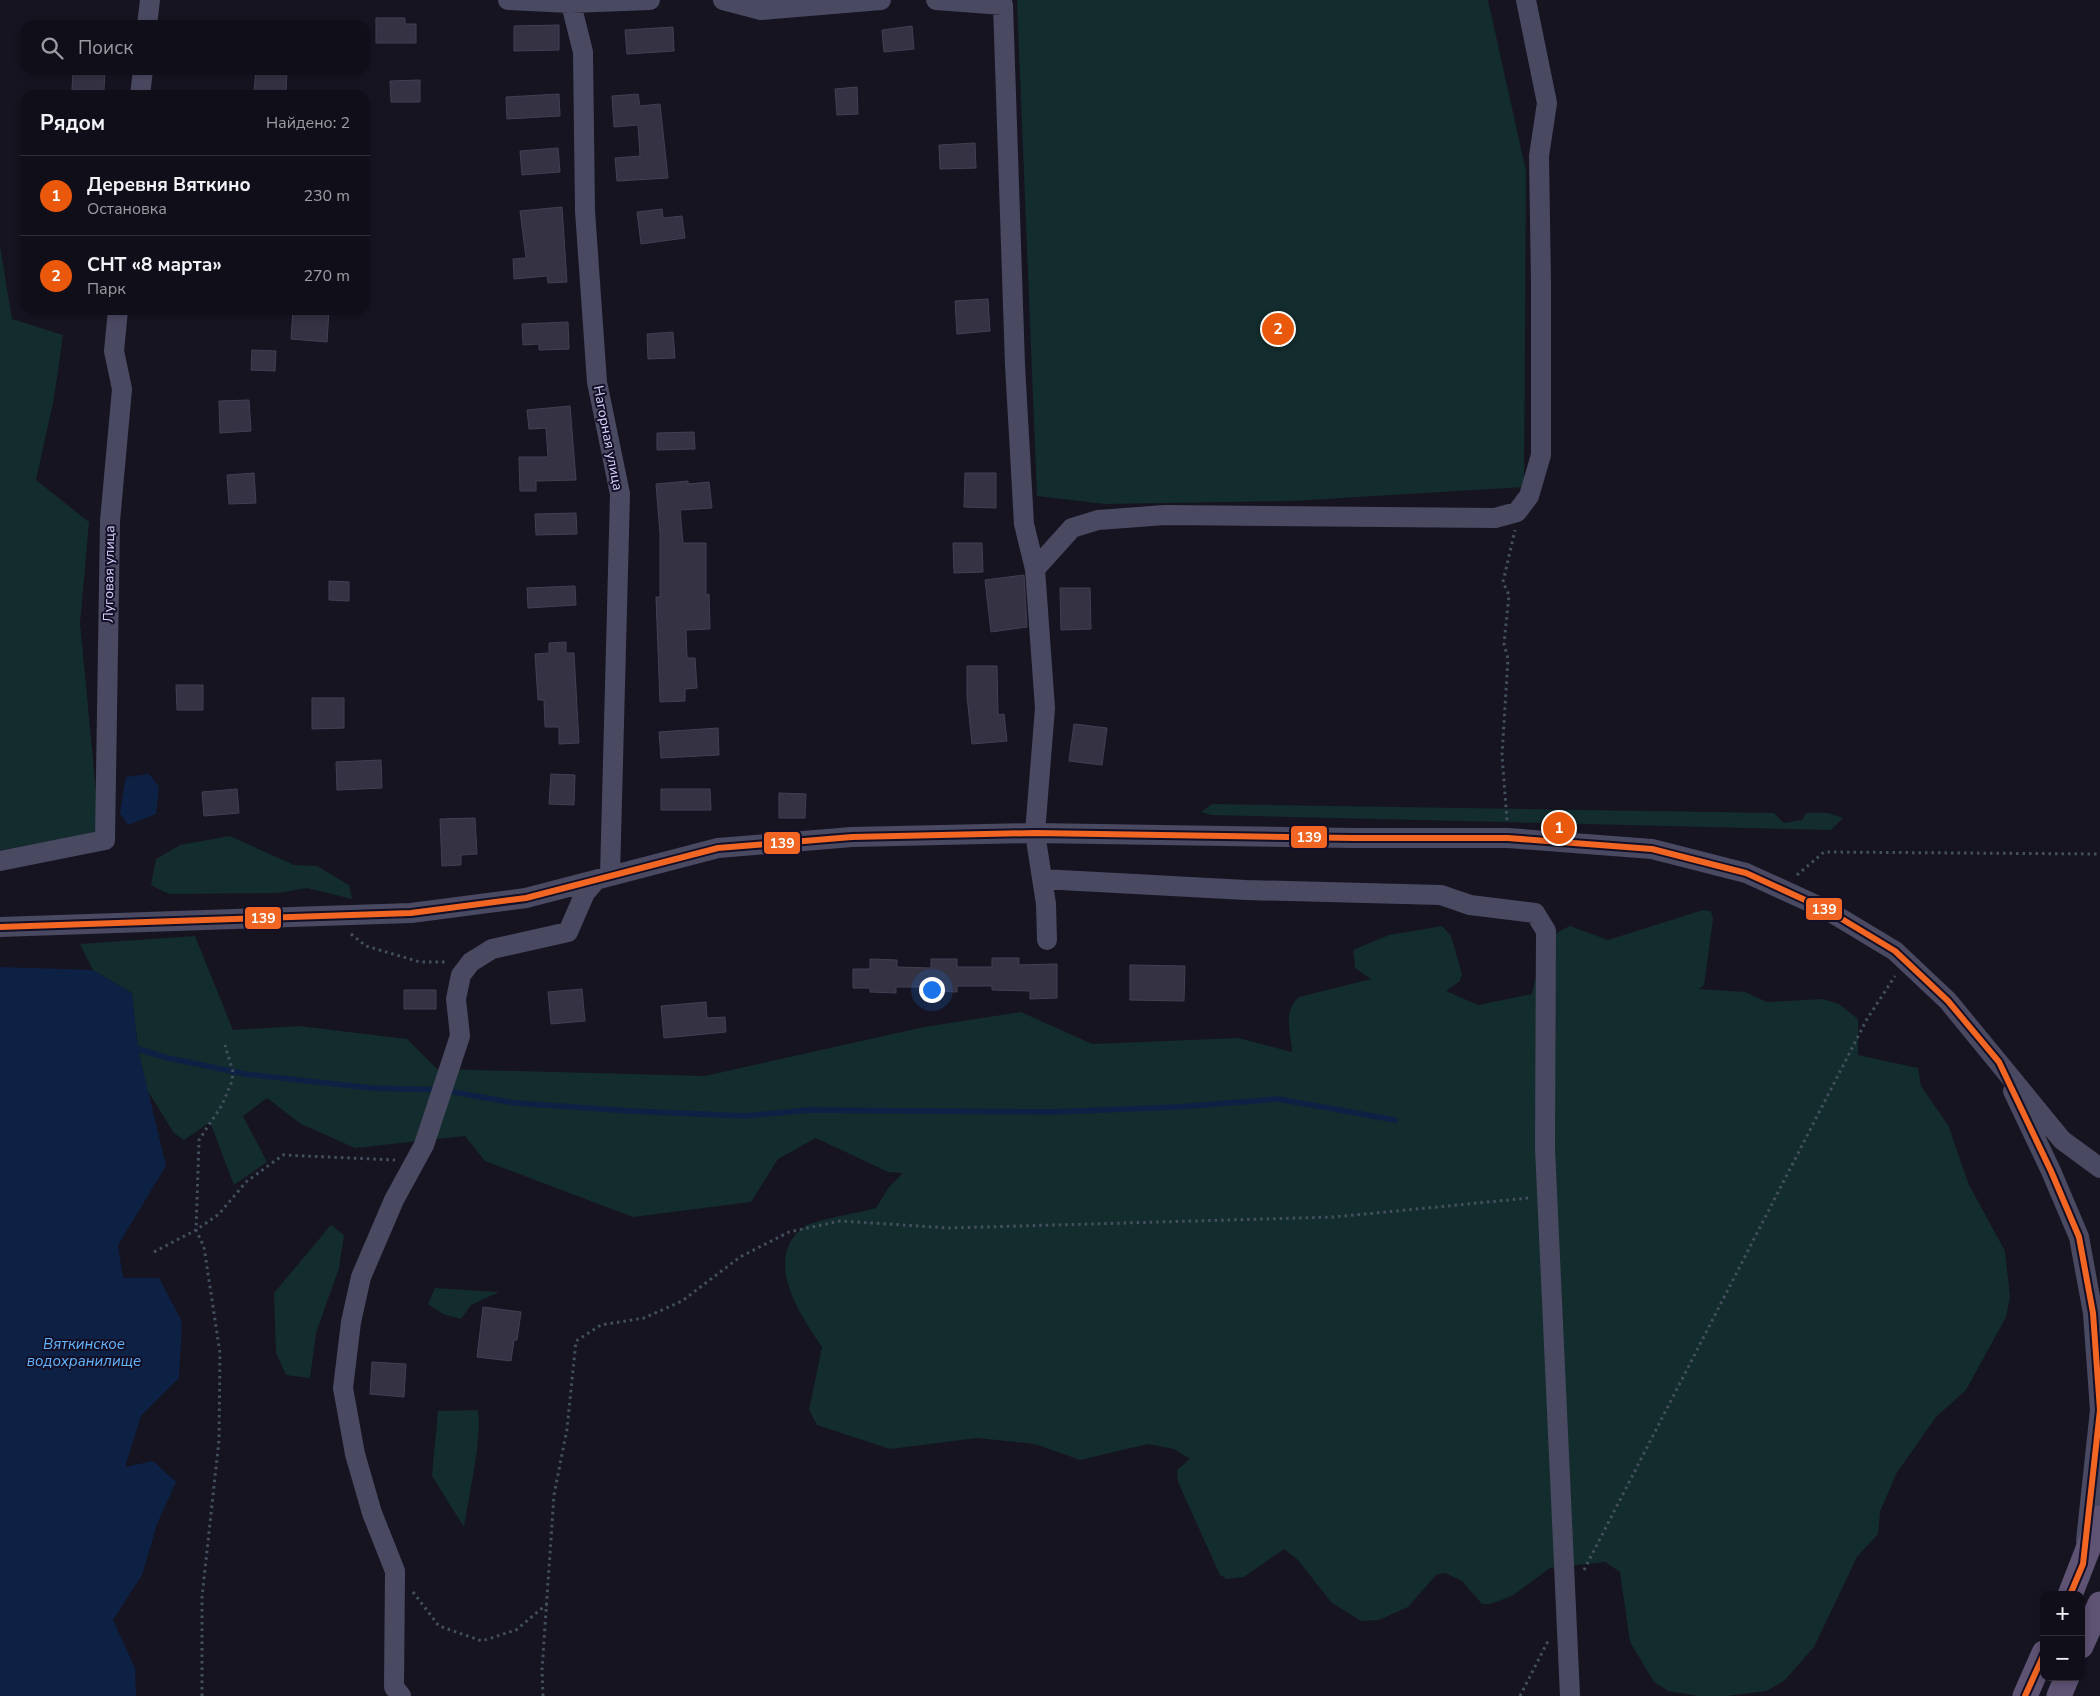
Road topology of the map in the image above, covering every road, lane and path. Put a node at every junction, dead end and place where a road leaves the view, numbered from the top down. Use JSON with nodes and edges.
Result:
{"nodes":[{"id":1,"x":150,"y":0,"type":"edge"},
{"id":2,"x":508,"y":0,"type":"edge"},
{"id":3,"x":650,"y":0,"type":"edge"},
{"id":4,"x":723,"y":0,"type":"edge"},
{"id":5,"x":881,"y":0,"type":"edge"},
{"id":6,"x":936,"y":0,"type":"edge"},
{"id":7,"x":1526,"y":0,"type":"edge"},
{"id":8,"x":570,"y":1,"type":"edge"},
{"id":9,"x":148,"y":20,"type":"edge"},
{"id":10,"x":142,"y":75,"type":"edge"},
{"id":11,"x":141,"y":90,"type":"edge"},
{"id":12,"x":118,"y":315,"type":"edge"},
{"id":13,"x":1517,"y":512,"type":"junction"},
{"id":14,"x":1035,"y":569,"type":"junction"},
{"id":15,"x":1035,"y":833,"type":"junction"},
{"id":16,"x":1508,"y":838,"type":"junction"},
{"id":17,"x":2100,"y":854,"type":"edge"},
{"id":18,"x":0,"y":861,"type":"edge"},
{"id":19,"x":603,"y":878,"type":"junction"},
{"id":20,"x":1042,"y":879,"type":"junction"},
{"id":21,"x":1781,"y":889,"type":"junction"},
{"id":22,"x":0,"y":927,"type":"edge"},
{"id":23,"x":347,"y":931,"type":"dead end"},
{"id":24,"x":1046,"y":940,"type":"dead end"},
{"id":25,"x":1904,"y":960,"type":"junction"},
{"id":26,"x":471,"y":962,"type":"junction"},
{"id":27,"x":225,"y":1045,"type":"dead end"},
{"id":28,"x":1999,"y":1062,"type":"junction"},
{"id":29,"x":424,"y":1145,"type":"junction"},
{"id":30,"x":2100,"y":1168,"type":"edge"},
{"id":31,"x":1547,"y":1196,"type":"junction"},
{"id":32,"x":196,"y":1230,"type":"junction"},
{"id":33,"x":154,"y":1252,"type":"dead end"},
{"id":34,"x":2100,"y":1518,"type":"edge"},
{"id":35,"x":2083,"y":1564,"type":"junction"},
{"id":36,"x":395,"y":1571,"type":"junction"},
{"id":37,"x":1584,"y":1571,"type":"dead end"},
{"id":38,"x":2072,"y":1591,"type":"edge"},
{"id":39,"x":546,"y":1604,"type":"junction"},
{"id":40,"x":2100,"y":1604,"type":"edge"},
{"id":41,"x":2085,"y":1637,"type":"edge"},
{"id":42,"x":1549,"y":1639,"type":"dead end"},
{"id":43,"x":2040,"y":1662,"type":"edge"},
{"id":44,"x":2065,"y":1681,"type":"edge"},
{"id":45,"x":398,"y":1692,"type":"edge"},
{"id":46,"x":202,"y":1696,"type":"edge"},
{"id":47,"x":543,"y":1696,"type":"edge"},
{"id":48,"x":1520,"y":1696,"type":"edge"},
{"id":49,"x":1570,"y":1696,"type":"edge"},
{"id":50,"x":2025,"y":1696,"type":"edge"},
{"id":51,"x":2059,"y":1696,"type":"edge"}],
"edges":[{"from":1,"to":9,"type":"street"},
{"from":2,"to":8,"type":"street"},
{"from":3,"to":8,"type":"street"},
{"from":4,"to":5,"type":"street"},
{"from":6,"to":14,"type":"street"},
{"from":7,"to":13,"type":"street"},
{"from":8,"to":19,"type":"street","name":"Нагорная улица"},
{"from":10,"to":11,"type":"street"},
{"from":12,"to":18,"type":"street","name":"Луговая улица"},
{"from":13,"to":14,"type":"street"},
{"from":13,"to":16,"type":"path"},
{"from":14,"to":15,"type":"street"},
{"from":15,"to":16,"type":"street"},
{"from":15,"to":19,"type":"street"},
{"from":15,"to":20,"type":"street"},
{"from":16,"to":21,"type":"street"},
{"from":17,"to":21,"type":"path"},
{"from":19,"to":22,"type":"street"},
{"from":19,"to":26,"type":"street"},
{"from":20,"to":24,"type":"street"},
{"from":20,"to":31,"type":"street"},
{"from":21,"to":25,"type":"street"},
{"from":23,"to":26,"type":"path"},
{"from":25,"to":28,"type":"street"},
{"from":25,"to":37,"type":"path"},
{"from":26,"to":29,"type":"street"},
{"from":27,"to":32,"type":"path"},
{"from":28,"to":30,"type":"street"},
{"from":28,"to":35,"type":"street"},
{"from":29,"to":32,"type":"path"},
{"from":29,"to":36,"type":"street"},
{"from":31,"to":39,"type":"path"},
{"from":31,"to":49,"type":"street"},
{"from":32,"to":33,"type":"path"},
{"from":32,"to":46,"type":"path"},
{"from":34,"to":35,"type":"main road"},
{"from":35,"to":38,"type":"main road"},
{"from":36,"to":39,"type":"path"},
{"from":36,"to":45,"type":"street"},
{"from":39,"to":47,"type":"path"},
{"from":40,"to":41,"type":"main road"},
{"from":42,"to":48,"type":"path"},
{"from":43,"to":50,"type":"main road"},
{"from":44,"to":51,"type":"main road"}]}
